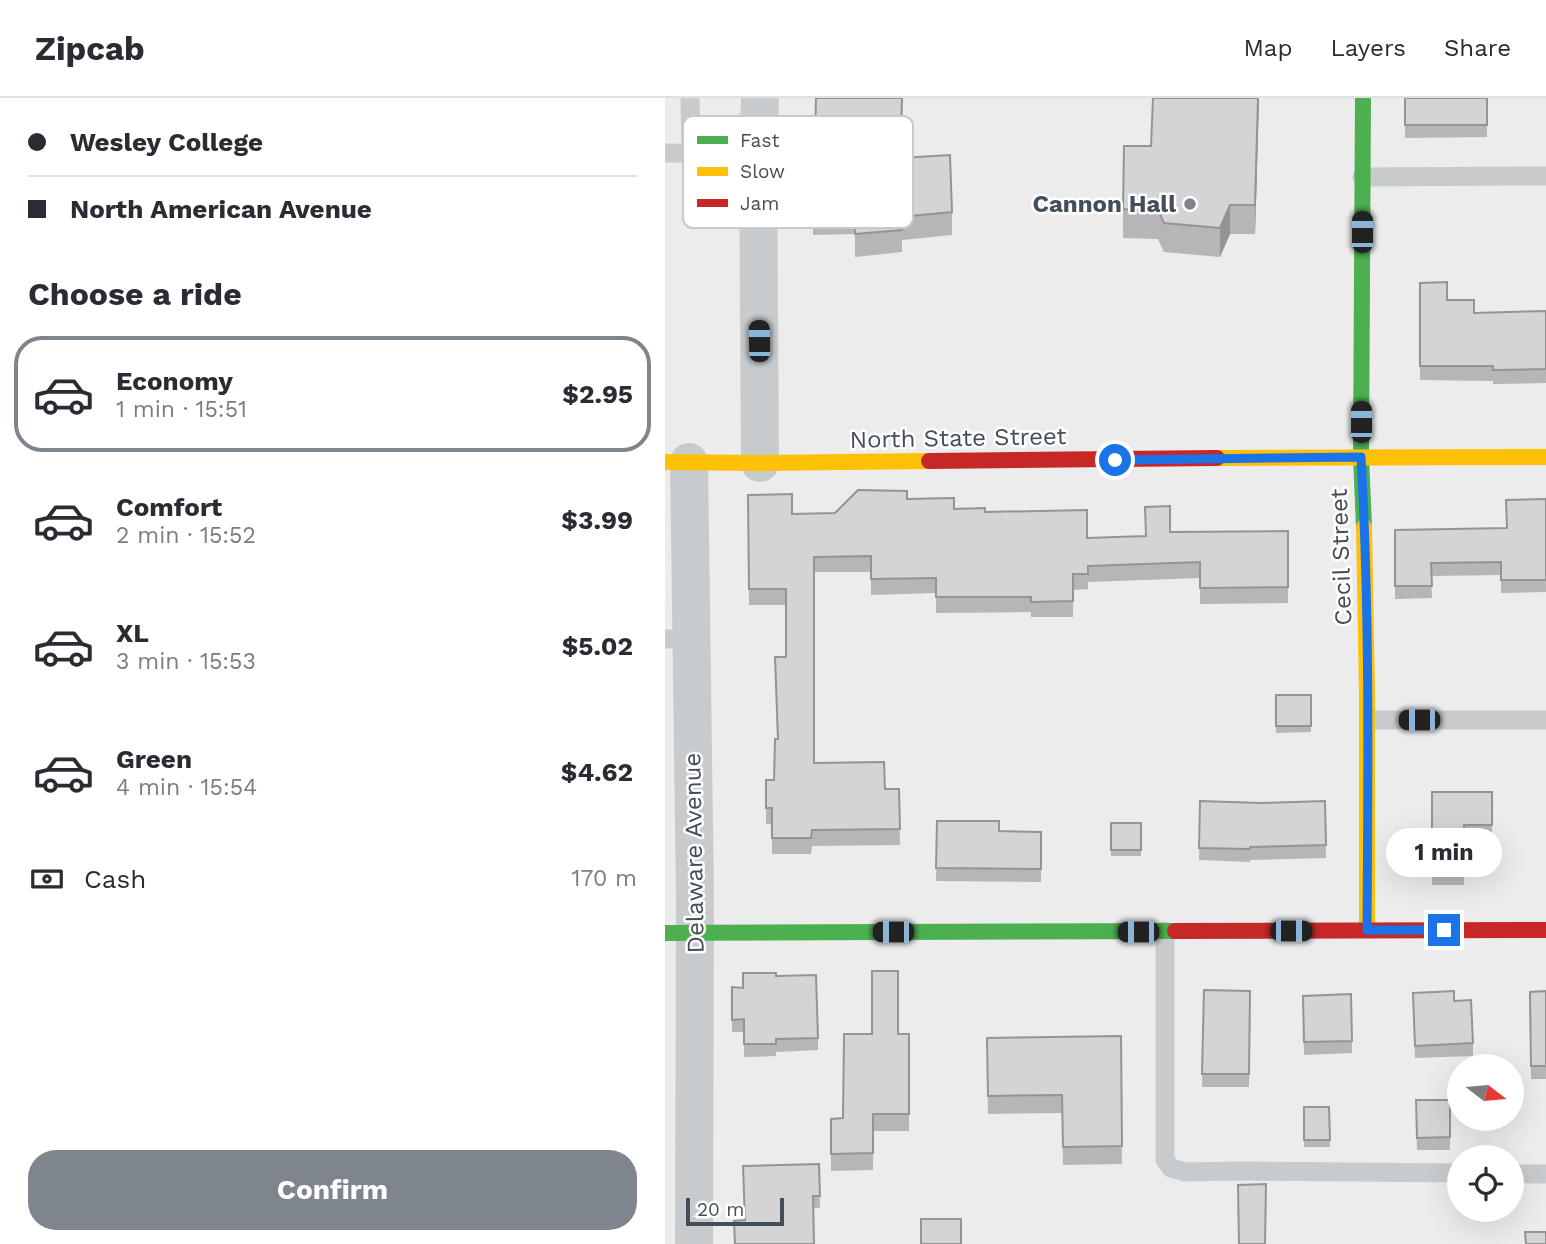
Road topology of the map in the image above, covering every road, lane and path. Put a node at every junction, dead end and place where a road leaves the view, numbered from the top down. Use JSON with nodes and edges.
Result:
{"nodes":[{"id":1,"x":690,"y":98,"type":"edge"},
{"id":2,"x":1363,"y":98,"type":"edge"},
{"id":3,"x":690,"y":116,"type":"edge"},
{"id":4,"x":665,"y":153,"type":"edge"},
{"id":5,"x":683,"y":153,"type":"edge"},
{"id":6,"x":1546,"y":176,"type":"edge"},
{"id":7,"x":1362,"y":177,"type":"junction"},
{"id":8,"x":758,"y":228,"type":"edge"},
{"id":9,"x":1361,"y":457,"type":"junction"},
{"id":10,"x":1546,"y":457,"type":"edge"},
{"id":11,"x":677,"y":462,"type":"edge"},
{"id":12,"x":760,"y":463,"type":"junction"},
{"id":13,"x":678,"y":639,"type":"edge"},
{"id":14,"x":1368,"y":720,"type":"junction"},
{"id":15,"x":1546,"y":720,"type":"edge"},
{"id":16,"x":1367,"y":930,"type":"junction"},
{"id":17,"x":1546,"y":930,"type":"edge"},
{"id":18,"x":1165,"y":931,"type":"junction"},
{"id":19,"x":680,"y":933,"type":"edge"},
{"id":20,"x":1447,"y":1173,"type":"edge"},
{"id":21,"x":1524,"y":1174,"type":"edge"},
{"id":22,"x":1546,"y":1174,"type":"edge"},
{"id":23,"x":694,"y":1244,"type":"edge"}],
"edges":[{"from":1,"to":3,"type":"lane"},
{"from":2,"to":7,"type":"street","name":"Cecil Street"},
{"from":4,"to":5,"type":"lane"},
{"from":6,"to":7,"type":"lane"},
{"from":7,"to":9,"type":"street","name":"Cecil Street"},
{"from":8,"to":12,"type":"street"},
{"from":9,"to":10,"type":"street","name":"North State Street"},
{"from":9,"to":12,"type":"street","name":"North State Street"},
{"from":9,"to":14,"type":"street","name":"Cecil Street"},
{"from":11,"to":12,"type":"street","name":"North State Street"},
{"from":11,"to":13,"type":"street","name":"Delaware Avenue"},
{"from":13,"to":19,"type":"street","name":"Delaware Avenue"},
{"from":14,"to":15,"type":"lane"},
{"from":14,"to":16,"type":"street","name":"Cecil Street"},
{"from":16,"to":17,"type":"street"},
{"from":16,"to":18,"type":"street"},
{"from":18,"to":19,"type":"street"},
{"from":18,"to":20,"type":"lane"},
{"from":19,"to":23,"type":"street","name":"Delaware Avenue"},
{"from":21,"to":22,"type":"lane"}]}
